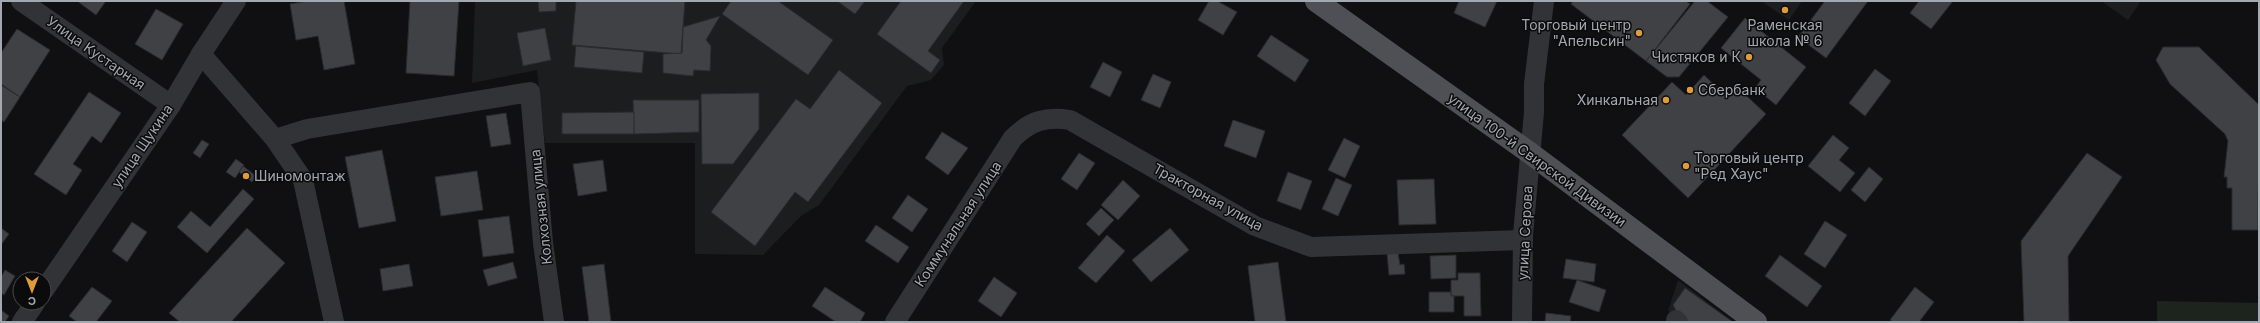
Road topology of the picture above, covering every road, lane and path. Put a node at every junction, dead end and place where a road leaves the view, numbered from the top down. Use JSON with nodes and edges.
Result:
{"nodes":[{"id":1,"x":21,"y":1,"type":"edge"},
{"id":2,"x":236,"y":1,"type":"edge"},
{"id":3,"x":1316,"y":1,"type":"edge"},
{"id":4,"x":1544,"y":1,"type":"edge"},
{"id":5,"x":201,"y":54,"type":"junction"},
{"id":6,"x":171,"y":105,"type":"junction"},
{"id":7,"x":1023,"y":128,"type":"joint"},
{"id":8,"x":275,"y":139,"type":"junction"},
{"id":9,"x":1530,"y":153,"type":"junction"},
{"id":10,"x":1523,"y":240,"type":"junction"},
{"id":11,"x":52,"y":278,"type":"edge"},
{"id":12,"x":30,"y":311,"type":"edge"},
{"id":13,"x":22,"y":322,"type":"edge"},
{"id":14,"x":334,"y":322,"type":"edge"},
{"id":15,"x":554,"y":322,"type":"edge"},
{"id":16,"x":895,"y":322,"type":"edge"},
{"id":17,"x":1522,"y":322,"type":"edge"},
{"id":18,"x":1756,"y":322,"type":"edge"}],
"edges":[{"from":1,"to":6,"type":"street","name":"Улица Кустарная"},
{"from":2,"to":5,"type":"street","name":"улица Щукина"},
{"from":3,"to":9,"type":"main road","name":"улица 100-й Свирской Дивизии"},
{"from":4,"to":9,"type":"street","name":"улица Серова"},
{"from":5,"to":6,"type":"street","name":"улица Щукина"},
{"from":5,"to":8,"type":"street"},
{"from":6,"to":11,"type":"street","name":"улица Щукина"},
{"from":7,"to":10,"type":"street","name":"Тракторная улица"},
{"from":7,"to":16,"type":"street","name":"Коммунальная улица"},
{"from":8,"to":14,"type":"street"},
{"from":8,"to":15,"type":"street","name":"Колхозная улица"},
{"from":9,"to":10,"type":"street","name":"улица Серова"},
{"from":9,"to":18,"type":"main road","name":"улица 100-й Свирской Дивизии"},
{"from":10,"to":17,"type":"street","name":"улица Серова"},
{"from":12,"to":13,"type":"street"}]}
